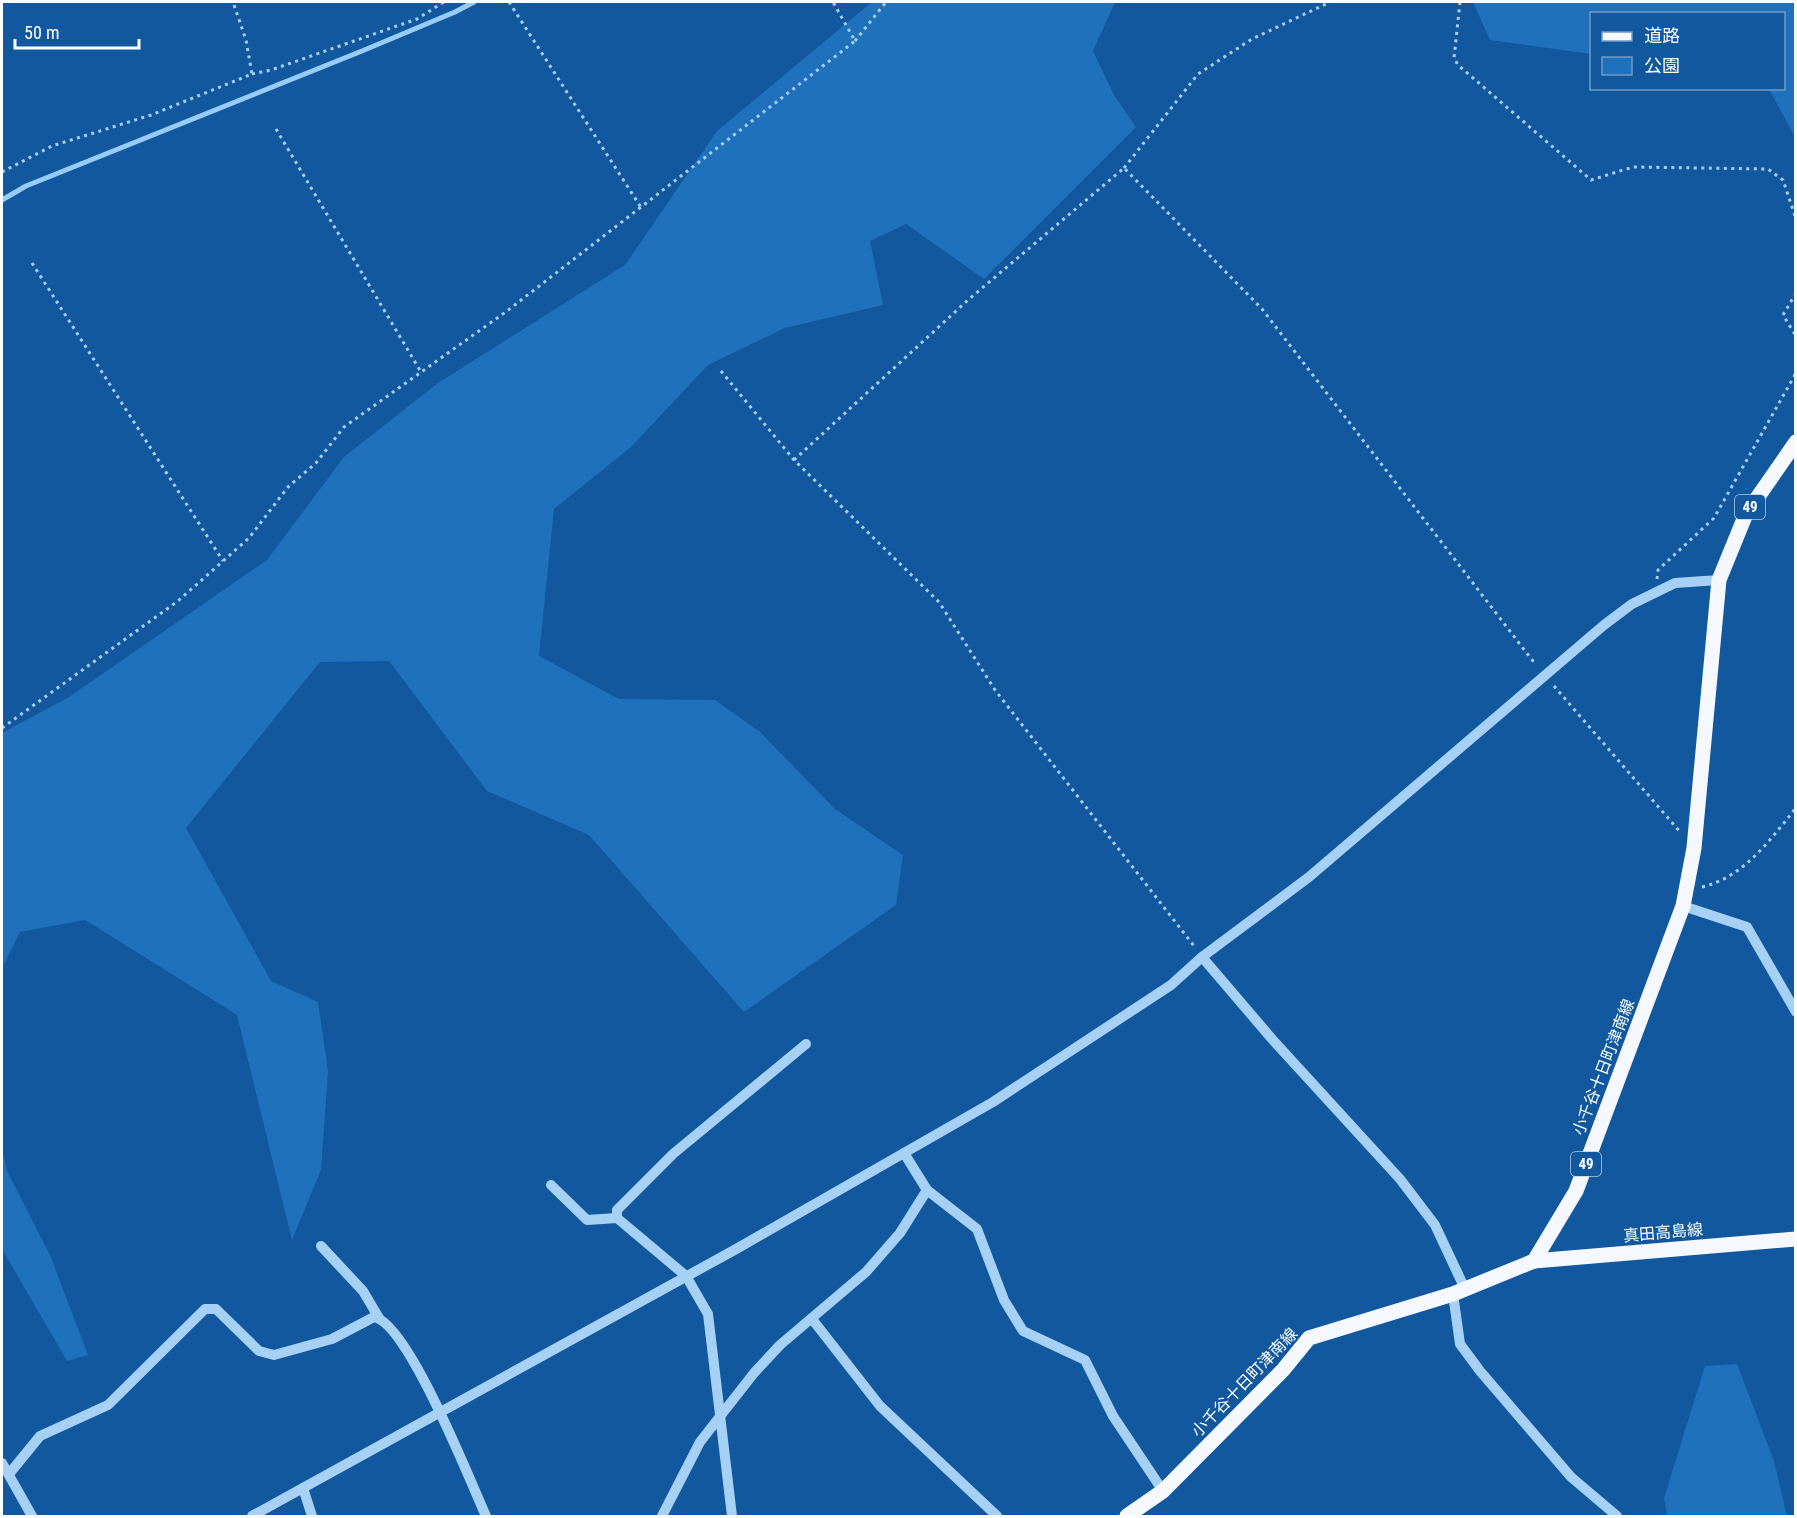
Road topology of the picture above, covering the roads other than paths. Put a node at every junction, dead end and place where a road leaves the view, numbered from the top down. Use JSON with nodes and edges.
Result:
{"nodes":[{"id":1,"x":1796,"y":442,"type":"edge"},
{"id":2,"x":1719,"y":580,"type":"junction"},
{"id":3,"x":1684,"y":899,"type":"junction"},
{"id":4,"x":1202,"y":957,"type":"junction"},
{"id":5,"x":1796,"y":1011,"type":"edge"},
{"id":6,"x":806,"y":1044,"type":"dead end"},
{"id":7,"x":904,"y":1153,"type":"junction"},
{"id":8,"x":551,"y":1185,"type":"dead end"},
{"id":9,"x":927,"y":1190,"type":"junction"},
{"id":10,"x":617,"y":1218,"type":"junction"},
{"id":11,"x":1796,"y":1239,"type":"edge"},
{"id":12,"x":321,"y":1246,"type":"dead end"},
{"id":13,"x":1534,"y":1260,"type":"junction"},
{"id":14,"x":686,"y":1276,"type":"junction"},
{"id":15,"x":1459,"y":1291,"type":"junction"},
{"id":16,"x":379,"y":1318,"type":"junction"},
{"id":17,"x":812,"y":1319,"type":"junction"},
{"id":18,"x":439,"y":1413,"type":"junction"},
{"id":19,"x":722,"y":1414,"type":"junction"},
{"id":20,"x":2,"y":1463,"type":"edge"},
{"id":21,"x":9,"y":1480,"type":"edge"},
{"id":22,"x":303,"y":1488,"type":"junction"},
{"id":23,"x":1163,"y":1491,"type":"junction"},
{"id":24,"x":1132,"y":1515,"type":"edge"},
{"id":25,"x":32,"y":1516,"type":"edge"},
{"id":26,"x":252,"y":1516,"type":"edge"},
{"id":27,"x":312,"y":1516,"type":"edge"},
{"id":28,"x":486,"y":1516,"type":"edge"},
{"id":29,"x":662,"y":1516,"type":"edge"},
{"id":30,"x":732,"y":1516,"type":"edge"},
{"id":31,"x":997,"y":1516,"type":"edge"},
{"id":32,"x":1617,"y":1516,"type":"edge"}],
"edges":[{"from":1,"to":2,"type":"main road","name":"小千谷十日町津南線","number":"49"},
{"from":2,"to":3,"type":"main road","name":"小千谷十日町津南線","number":"49"},
{"from":2,"to":4,"type":"street"},
{"from":3,"to":5,"type":"street"},
{"from":3,"to":13,"type":"main road","name":"小千谷十日町津南線","number":"49"},
{"from":4,"to":7,"type":"street"},
{"from":4,"to":15,"type":"street"},
{"from":6,"to":10,"type":"street"},
{"from":7,"to":9,"type":"street"},
{"from":7,"to":14,"type":"street"},
{"from":8,"to":10,"type":"street"},
{"from":9,"to":17,"type":"street"},
{"from":9,"to":23,"type":"street"},
{"from":10,"to":14,"type":"street"},
{"from":11,"to":13,"type":"main road","name":"真田高島線"},
{"from":12,"to":16,"type":"street"},
{"from":13,"to":15,"type":"main road","name":"小千谷十日町津南線"},
{"from":14,"to":18,"type":"street"},
{"from":14,"to":19,"type":"street"},
{"from":15,"to":23,"type":"main road","name":"小千谷十日町津南線"},
{"from":15,"to":32,"type":"street"},
{"from":16,"to":18,"type":"street"},
{"from":16,"to":21,"type":"street"},
{"from":17,"to":19,"type":"street"},
{"from":17,"to":31,"type":"street"},
{"from":18,"to":22,"type":"street"},
{"from":18,"to":28,"type":"street"},
{"from":19,"to":29,"type":"street"},
{"from":19,"to":30,"type":"street"},
{"from":20,"to":21,"type":"street"},
{"from":21,"to":25,"type":"street"},
{"from":22,"to":26,"type":"street"},
{"from":22,"to":27,"type":"street"},
{"from":23,"to":24,"type":"main road","name":"小千谷十日町津南線"}]}
